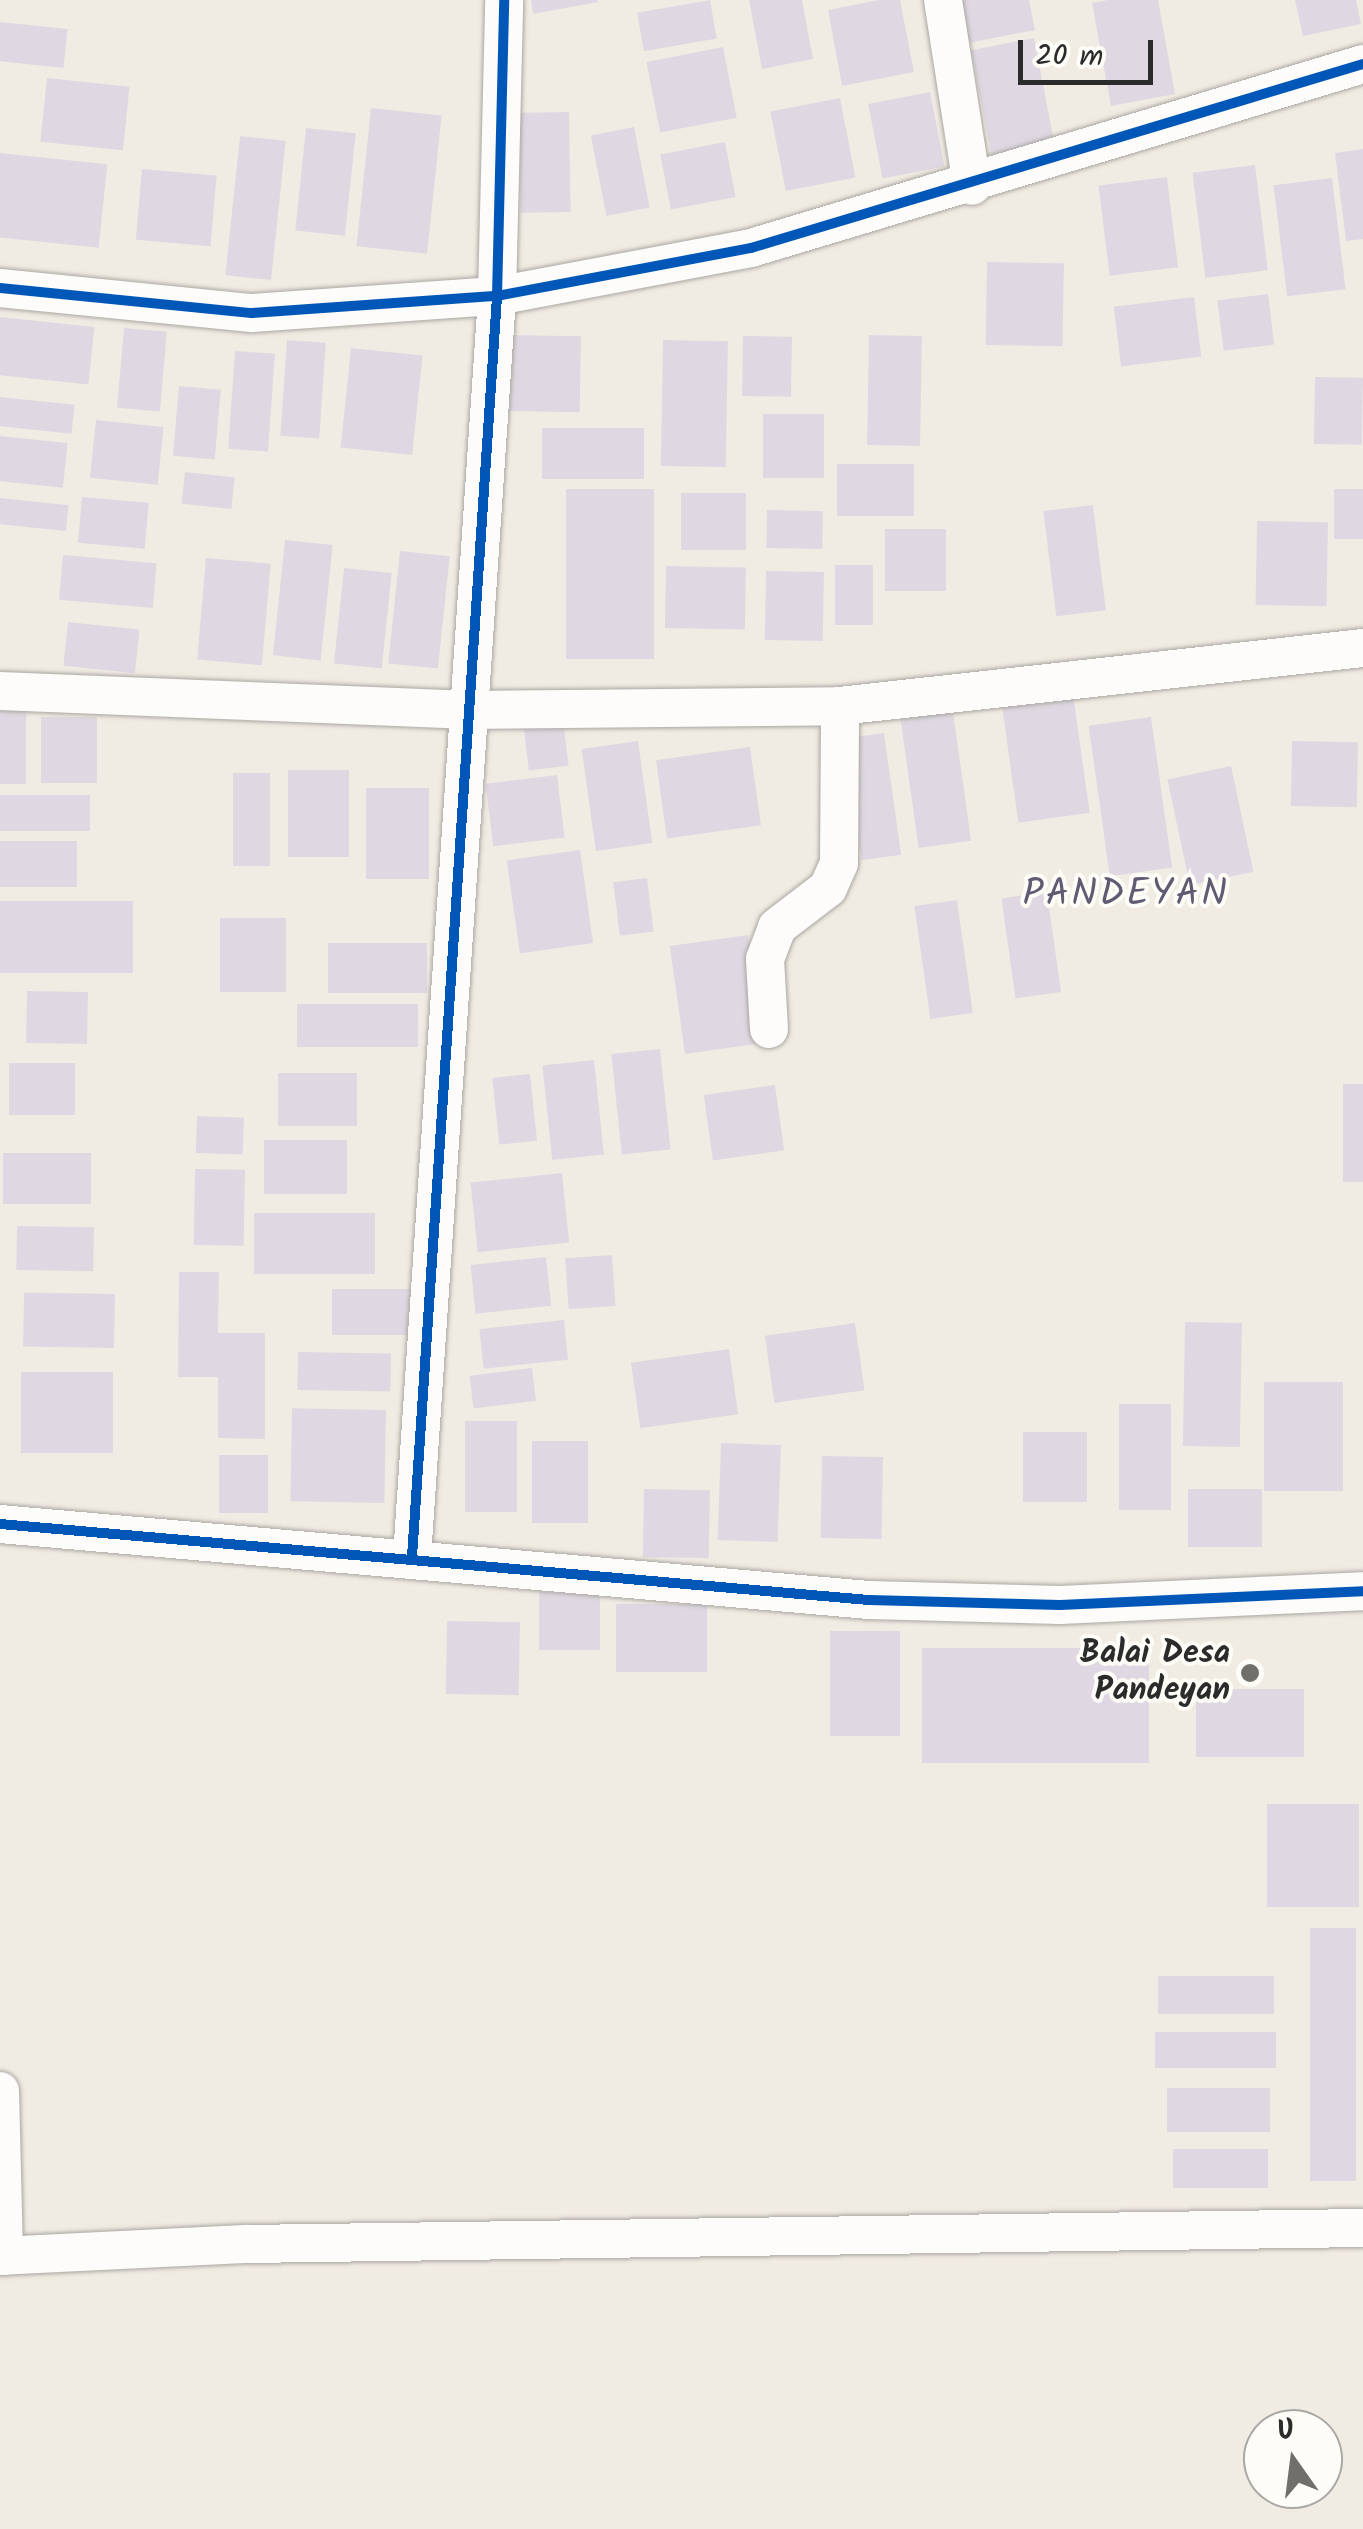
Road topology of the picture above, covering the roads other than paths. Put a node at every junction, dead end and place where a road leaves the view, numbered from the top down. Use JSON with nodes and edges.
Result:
{"nodes":[{"id":1,"x":504,"y":0,"type":"edge"},
{"id":2,"x":943,"y":0,"type":"edge"},
{"id":3,"x":1363,"y":64,"type":"edge"},
{"id":4,"x":972,"y":186,"type":"junction"},
{"id":5,"x":0,"y":288,"type":"edge"},
{"id":6,"x":497,"y":296,"type":"junction"},
{"id":7,"x":1363,"y":648,"type":"edge"},
{"id":8,"x":0,"y":691,"type":"edge"},
{"id":9,"x":840,"y":706,"type":"junction"},
{"id":10,"x":471,"y":710,"type":"junction"},
{"id":11,"x":769,"y":1029,"type":"dead end"},
{"id":12,"x":0,"y":1524,"type":"edge"},
{"id":13,"x":412,"y":1557,"type":"junction"},
{"id":14,"x":1363,"y":1591,"type":"edge"},
{"id":15,"x":0,"y":2091,"type":"edge"},
{"id":16,"x":1363,"y":2228,"type":"edge"},
{"id":17,"x":2,"y":2256,"type":"edge"}],
"edges":[{"from":1,"to":6,"type":"street"},
{"from":2,"to":4,"type":"street"},
{"from":3,"to":4,"type":"street"},
{"from":4,"to":6,"type":"street"},
{"from":5,"to":6,"type":"street"},
{"from":6,"to":10,"type":"street"},
{"from":7,"to":9,"type":"street"},
{"from":8,"to":10,"type":"street"},
{"from":9,"to":10,"type":"street"},
{"from":9,"to":11,"type":"street"},
{"from":10,"to":13,"type":"street"},
{"from":12,"to":13,"type":"street"},
{"from":13,"to":14,"type":"street"},
{"from":15,"to":17,"type":"street"},
{"from":16,"to":17,"type":"street"}]}
